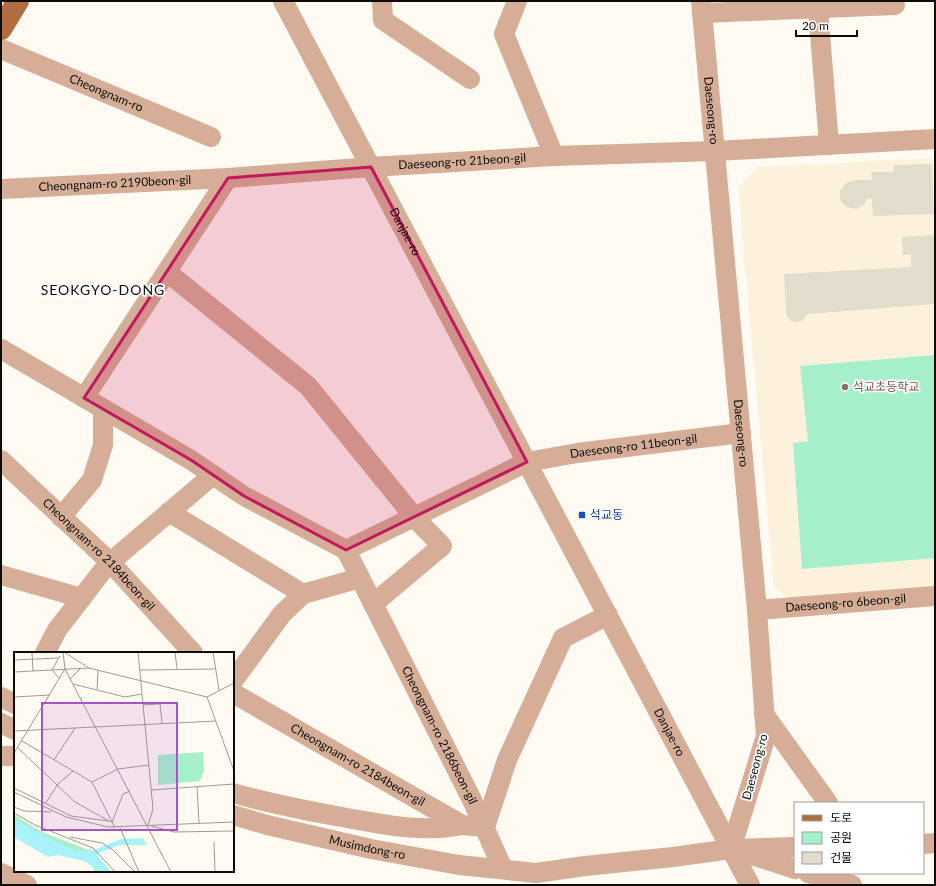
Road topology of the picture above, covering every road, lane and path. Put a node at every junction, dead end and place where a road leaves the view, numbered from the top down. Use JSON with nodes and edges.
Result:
{"nodes":[{"id":1,"x":18,"y":1,"type":"edge"},
{"id":2,"x":283,"y":1,"type":"edge"},
{"id":3,"x":382,"y":1,"type":"edge"},
{"id":4,"x":517,"y":1,"type":"edge"},
{"id":5,"x":894,"y":6,"type":"dead end"},
{"id":6,"x":701,"y":7,"type":"edge"},
{"id":7,"x":818,"y":8,"type":"junction"},
{"id":8,"x":1,"y":29,"type":"edge"},
{"id":9,"x":1,"y":49,"type":"edge"},
{"id":10,"x":470,"y":79,"type":"dead end"},
{"id":11,"x":211,"y":137,"type":"dead end"},
{"id":12,"x":935,"y":139,"type":"edge"},
{"id":13,"x":830,"y":145,"type":"junction"},
{"id":14,"x":716,"y":151,"type":"junction"},
{"id":15,"x":554,"y":156,"type":"junction"},
{"id":16,"x":370,"y":167,"type":"junction"},
{"id":17,"x":228,"y":178,"type":"junction"},
{"id":18,"x":1,"y":189,"type":"edge"},
{"id":19,"x":167,"y":272,"type":"junction"},
{"id":20,"x":1,"y":349,"type":"edge"},
{"id":21,"x":84,"y":398,"type":"junction"},
{"id":22,"x":104,"y":409,"type":"junction"},
{"id":23,"x":741,"y":434,"type":"junction"},
{"id":24,"x":1,"y":460,"type":"edge"},
{"id":25,"x":527,"y":462,"type":"junction"},
{"id":26,"x":213,"y":475,"type":"junction"},
{"id":27,"x":169,"y":512,"type":"junction"},
{"id":28,"x":61,"y":517,"type":"junction"},
{"id":29,"x":414,"y":518,"type":"junction"},
{"id":30,"x":346,"y":550,"type":"junction"},
{"id":31,"x":110,"y":562,"type":"junction"},
{"id":32,"x":1,"y":575,"type":"edge"},
{"id":33,"x":360,"y":578,"type":"junction"},
{"id":34,"x":303,"y":594,"type":"junction"},
{"id":35,"x":935,"y":596,"type":"edge"},
{"id":36,"x":82,"y":598,"type":"junction"},
{"id":37,"x":373,"y":604,"type":"junction"},
{"id":38,"x":757,"y":610,"type":"junction"},
{"id":39,"x":608,"y":615,"type":"junction"},
{"id":40,"x":46,"y":652,"type":"edge"},
{"id":41,"x":192,"y":652,"type":"edge"},
{"id":42,"x":234,"y":680,"type":"edge"},
{"id":43,"x":234,"y":694,"type":"edge"},
{"id":44,"x":1,"y":696,"type":"edge"},
{"id":45,"x":14,"y":703,"type":"edge"},
{"id":46,"x":764,"y":714,"type":"junction"},
{"id":47,"x":1,"y":723,"type":"edge"},
{"id":48,"x":14,"y":730,"type":"edge"},
{"id":49,"x":1,"y":756,"type":"edge"},
{"id":50,"x":14,"y":756,"type":"edge"},
{"id":51,"x":234,"y":793,"type":"edge"},
{"id":52,"x":827,"y":802,"type":"edge"},
{"id":53,"x":234,"y":815,"type":"edge"},
{"id":54,"x":462,"y":825,"type":"junction"},
{"id":55,"x":485,"y":827,"type":"junction"},
{"id":56,"x":935,"y":843,"type":"edge"},
{"id":57,"x":924,"y":844,"type":"edge"},
{"id":58,"x":794,"y":847,"type":"edge"},
{"id":59,"x":731,"y":848,"type":"junction"},
{"id":60,"x":502,"y":868,"type":"junction"},
{"id":61,"x":794,"y":869,"type":"edge"},
{"id":62,"x":1,"y":874,"type":"edge"},
{"id":63,"x":812,"y":874,"type":"edge"},
{"id":64,"x":538,"y":879,"type":"edge"},
{"id":65,"x":749,"y":882,"type":"edge"},
{"id":66,"x":27,"y":885,"type":"edge"},
{"id":67,"x":852,"y":885,"type":"edge"}],
"edges":[{"from":1,"to":8,"type":"main road"},
{"from":2,"to":16,"type":"street","name":"Danjae-ro"},
{"from":3,"to":10,"type":"street"},
{"from":4,"to":15,"type":"street"},
{"from":5,"to":7,"type":"street","name":"Daeseong-ro"},
{"from":6,"to":7,"type":"street","name":"Daeseong-ro"},
{"from":6,"to":14,"type":"street","name":"Daeseong-ro"},
{"from":7,"to":13,"type":"street"},
{"from":9,"to":11,"type":"street","name":"Cheongnam-ro"},
{"from":12,"to":13,"type":"street","name":"Daeseong-ro 21beon-gil"},
{"from":13,"to":14,"type":"street","name":"Daeseong-ro 21beon-gil"},
{"from":14,"to":15,"type":"street","name":"Daeseong-ro 21beon-gil"},
{"from":14,"to":23,"type":"street","name":"Daeseong-ro"},
{"from":15,"to":16,"type":"street","name":"Daeseong-ro 21beon-gil"},
{"from":16,"to":17,"type":"street","name":"Cheongnam-ro 2190beon-gil"},
{"from":16,"to":25,"type":"street","name":"Danjae-ro"},
{"from":17,"to":18,"type":"street","name":"Cheongnam-ro 2190beon-gil"},
{"from":17,"to":19,"type":"street"},
{"from":19,"to":21,"type":"street"},
{"from":19,"to":29,"type":"street"},
{"from":20,"to":21,"type":"street"},
{"from":21,"to":22,"type":"street"},
{"from":22,"to":26,"type":"street"},
{"from":22,"to":28,"type":"street"},
{"from":23,"to":25,"type":"street","name":"Daeseong-ro 11beon-gil"},
{"from":23,"to":38,"type":"street","name":"Daeseong-ro"},
{"from":24,"to":28,"type":"street","name":"Cheongnam-ro 2184beon-gil"},
{"from":25,"to":29,"type":"street"},
{"from":25,"to":39,"type":"street","name":"Danjae-ro"},
{"from":26,"to":27,"type":"street"},
{"from":26,"to":30,"type":"street"},
{"from":27,"to":31,"type":"street"},
{"from":27,"to":34,"type":"street"},
{"from":28,"to":31,"type":"street","name":"Cheongnam-ro 2184beon-gil"},
{"from":29,"to":30,"type":"street"},
{"from":29,"to":37,"type":"street"},
{"from":30,"to":33,"type":"street","name":"Cheongnam-ro 2186beon-gil"},
{"from":31,"to":36,"type":"street"},
{"from":31,"to":41,"type":"street","name":"Cheongnam-ro 2184beon-gil"},
{"from":32,"to":36,"type":"street"},
{"from":33,"to":34,"type":"street"},
{"from":33,"to":37,"type":"street","name":"Cheongnam-ro 2186beon-gil"},
{"from":34,"to":42,"type":"street"},
{"from":35,"to":38,"type":"street","name":"Daeseong-ro 6beon-gil"},
{"from":36,"to":40,"type":"street"},
{"from":37,"to":55,"type":"street","name":"Cheongnam-ro 2186beon-gil"},
{"from":38,"to":46,"type":"street","name":"Daeseong-ro"},
{"from":39,"to":55,"type":"street"},
{"from":39,"to":59,"type":"street","name":"Danjae-ro"},
{"from":43,"to":54,"type":"street","name":"Cheongnam-ro 2184beon-gil"},
{"from":44,"to":45,"type":"street"},
{"from":46,"to":52,"type":"street"},
{"from":46,"to":59,"type":"street","name":"Daeseong-ro"},
{"from":47,"to":48,"type":"street"},
{"from":49,"to":50,"type":"street"},
{"from":51,"to":54,"type":"street"},
{"from":53,"to":60,"type":"street","name":"Musimdong-ro"},
{"from":54,"to":55,"type":"street","name":"Cheongnam-ro 2184beon-gil"},
{"from":55,"to":60,"type":"street","name":"Cheongnam-ro 2186beon-gil"},
{"from":56,"to":57,"type":"street"},
{"from":58,"to":59,"type":"street"},
{"from":59,"to":61,"type":"street"},
{"from":59,"to":64,"type":"street","name":"Musimdong-ro"},
{"from":59,"to":65,"type":"street","name":"Danjae-ro"},
{"from":60,"to":64,"type":"street","name":"Musimdong-ro"},
{"from":62,"to":66,"type":"street"},
{"from":63,"to":67,"type":"street"}]}
